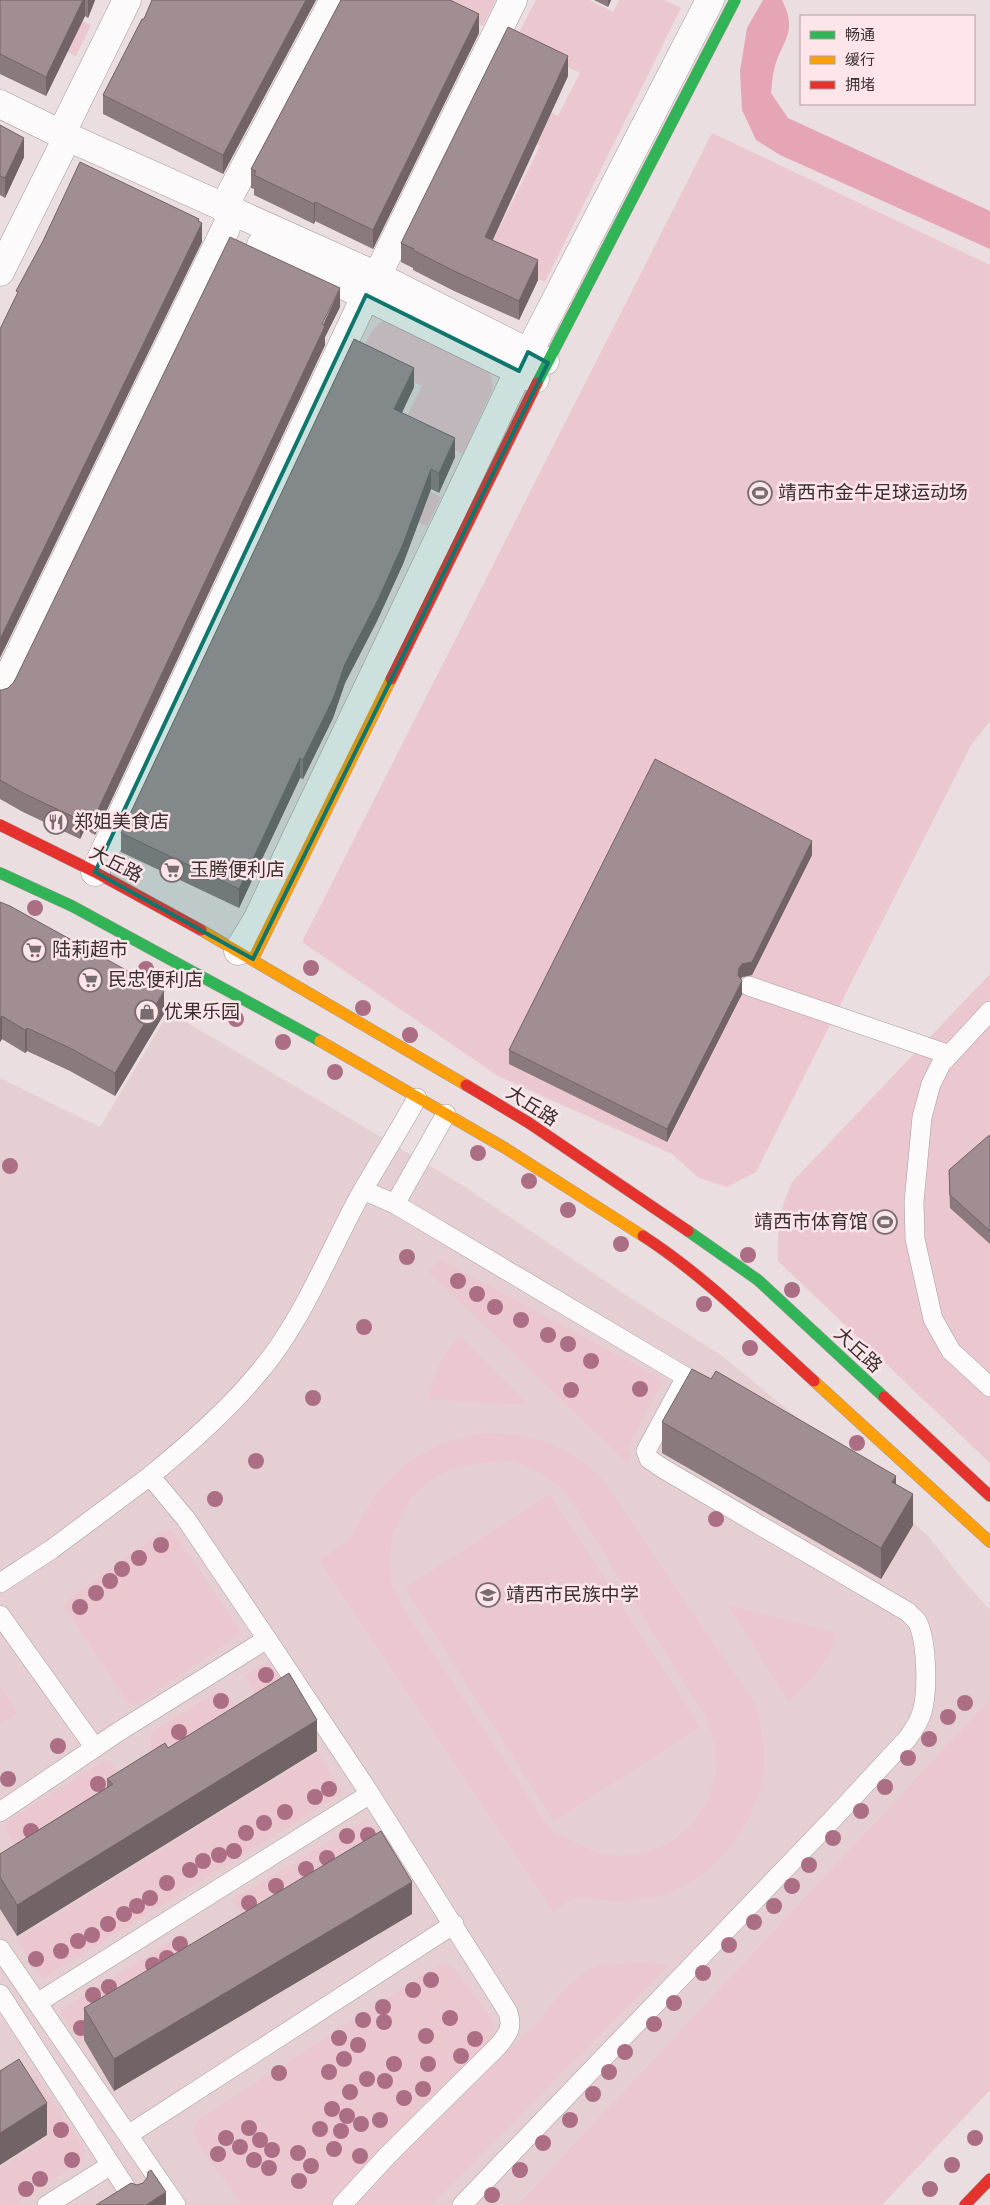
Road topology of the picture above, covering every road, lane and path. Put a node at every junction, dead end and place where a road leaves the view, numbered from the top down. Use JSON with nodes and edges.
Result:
{"nodes":[{"id":1,"x":127,"y":0,"type":"edge"},
{"id":2,"x":334,"y":0,"type":"edge"},
{"id":3,"x":513,"y":0,"type":"edge"},
{"id":4,"x":710,"y":0,"type":"edge"},
{"id":5,"x":735,"y":0,"type":"edge"},
{"id":6,"x":0,"y":104,"type":"edge"},
{"id":7,"x":0,"y":121,"type":"edge"},
{"id":8,"x":61,"y":142,"type":"junction"},
{"id":9,"x":225,"y":218,"type":"junction"},
{"id":10,"x":0,"y":272,"type":"edge"},
{"id":11,"x":372,"y":286,"type":"junction"},
{"id":12,"x":533,"y":367,"type":"junction"},
{"id":13,"x":0,"y":694,"type":"edge"},
{"id":14,"x":0,"y":825,"type":"edge"},
{"id":15,"x":95,"y":872,"type":"junction"},
{"id":16,"x":0,"y":873,"type":"edge"},
{"id":17,"x":246,"y":955,"type":"junction"},
{"id":18,"x":749,"y":986,"type":"dead end"},
{"id":19,"x":990,"y":1011,"type":"edge"},
{"id":20,"x":950,"y":1055,"type":"junction"},
{"id":21,"x":417,"y":1098,"type":"junction"},
{"id":22,"x":446,"y":1114,"type":"junction"},
{"id":23,"x":363,"y":1190,"type":"junction"},
{"id":24,"x":395,"y":1204,"type":"junction"},
{"id":25,"x":990,"y":1387,"type":"edge"},
{"id":26,"x":150,"y":1476,"type":"junction"},
{"id":27,"x":990,"y":1496,"type":"edge"},
{"id":28,"x":990,"y":1542,"type":"edge"},
{"id":29,"x":0,"y":1583,"type":"edge"},
{"id":30,"x":0,"y":1615,"type":"edge"},
{"id":31,"x":267,"y":1639,"type":"junction"},
{"id":32,"x":95,"y":1748,"type":"junction"},
{"id":33,"x":370,"y":1794,"type":"junction"},
{"id":34,"x":0,"y":1812,"type":"edge"},
{"id":35,"x":454,"y":1924,"type":"junction"},
{"id":36,"x":0,"y":1949,"type":"edge"},
{"id":37,"x":0,"y":1994,"type":"edge"},
{"id":38,"x":37,"y":2003,"type":"junction"},
{"id":39,"x":7,"y":2021,"type":"edge"},
{"id":40,"x":128,"y":2135,"type":"junction"},
{"id":41,"x":111,"y":2165,"type":"junction"},
{"id":42,"x":990,"y":2179,"type":"edge"},
{"id":43,"x":48,"y":2205,"type":"edge"},
{"id":44,"x":137,"y":2205,"type":"edge"},
{"id":45,"x":176,"y":2205,"type":"edge"},
{"id":46,"x":342,"y":2205,"type":"edge"},
{"id":47,"x":462,"y":2205,"type":"edge"},
{"id":48,"x":965,"y":2205,"type":"edge"}],
"edges":[{"from":1,"to":8,"type":"street"},
{"from":2,"to":9,"type":"street"},
{"from":3,"to":11,"type":"street"},
{"from":4,"to":12,"type":"street"},
{"from":5,"to":12,"type":"main road"},
{"from":6,"to":8,"type":"street"},
{"from":7,"to":8,"type":"street"},
{"from":8,"to":9,"type":"street"},
{"from":8,"to":10,"type":"street"},
{"from":9,"to":11,"type":"street"},
{"from":9,"to":13,"type":"street"},
{"from":11,"to":12,"type":"street"},
{"from":11,"to":15,"type":"street"},
{"from":12,"to":17,"type":"street"},
{"from":14,"to":15,"type":"main road","name":"大丘路"},
{"from":15,"to":17,"type":"main road","name":"大丘路"},
{"from":16,"to":21,"type":"main road"},
{"from":17,"to":27,"type":"main road","name":"大丘路"},
{"from":18,"to":20,"type":"lane"},
{"from":19,"to":20,"type":"lane"},
{"from":20,"to":25,"type":"lane"},
{"from":21,"to":22,"type":"main road"},
{"from":21,"to":23,"type":"lane"},
{"from":22,"to":24,"type":"lane"},
{"from":22,"to":28,"type":"main road"},
{"from":23,"to":24,"type":"lane"},
{"from":23,"to":26,"type":"lane"},
{"from":24,"to":47,"type":"lane"},
{"from":26,"to":29,"type":"lane"},
{"from":26,"to":31,"type":"lane"},
{"from":30,"to":32,"type":"lane"},
{"from":31,"to":32,"type":"lane"},
{"from":31,"to":33,"type":"lane"},
{"from":32,"to":34,"type":"lane"},
{"from":33,"to":35,"type":"lane"},
{"from":33,"to":38,"type":"lane"},
{"from":35,"to":40,"type":"lane"},
{"from":35,"to":46,"type":"lane"},
{"from":36,"to":38,"type":"lane"},
{"from":37,"to":39,"type":"lane"},
{"from":38,"to":40,"type":"lane"},
{"from":39,"to":41,"type":"lane"},
{"from":40,"to":45,"type":"lane"},
{"from":41,"to":43,"type":"lane"},
{"from":41,"to":44,"type":"lane"},
{"from":42,"to":48,"type":"main road"}]}
